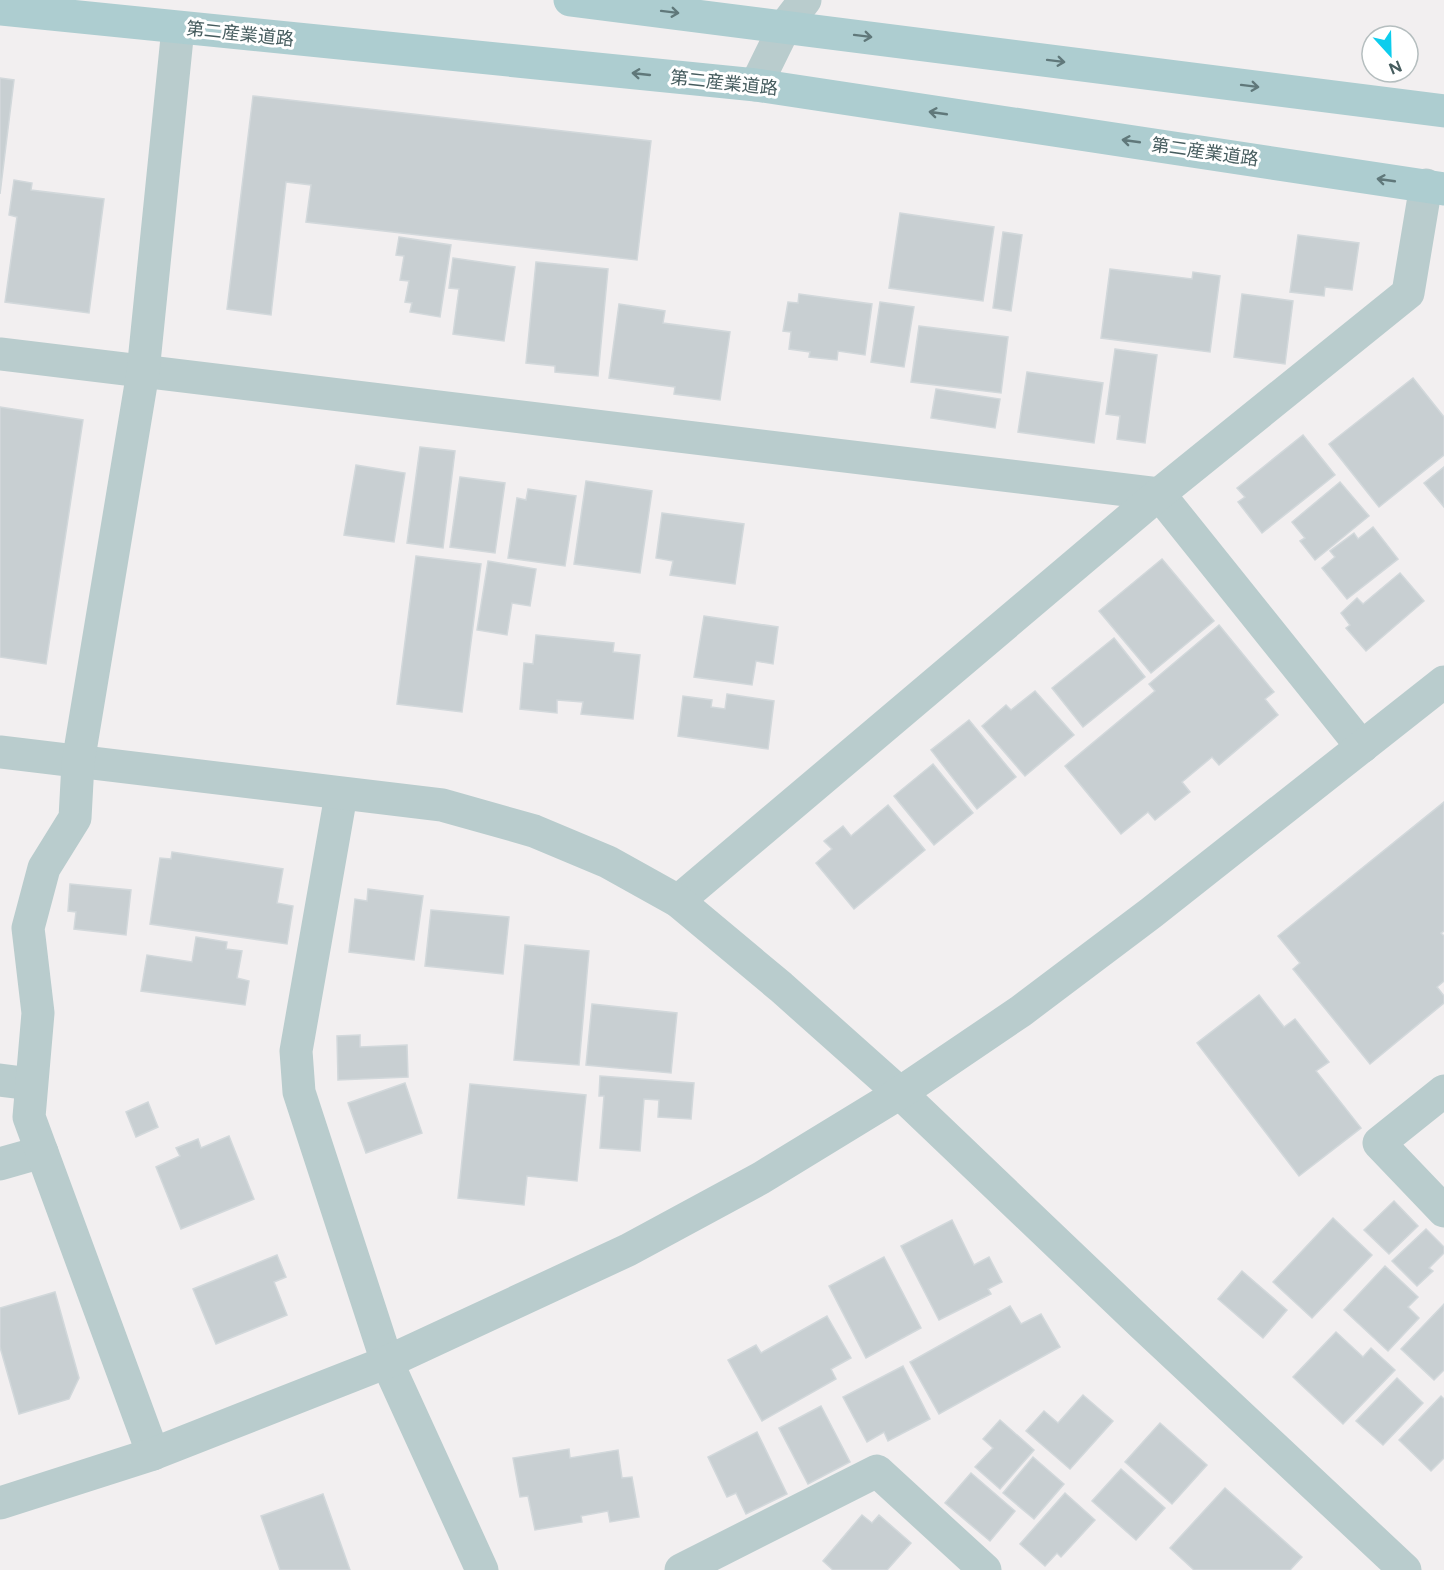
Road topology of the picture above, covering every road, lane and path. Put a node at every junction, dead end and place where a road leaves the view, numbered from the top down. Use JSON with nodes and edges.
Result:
{"nodes":[{"id":1,"x":570,"y":0,"type":"edge"},
{"id":2,"x":804,"y":0,"type":"edge"},
{"id":3,"x":0,"y":9,"type":"edge"},
{"id":4,"x":785,"y":26,"type":"junction"},
{"id":5,"x":178,"y":28,"type":"junction"},
{"id":6,"x":756,"y":85,"type":"junction"},
{"id":7,"x":1444,"y":111,"type":"edge"},
{"id":8,"x":1435,"y":187,"type":"edge"},
{"id":9,"x":0,"y":354,"type":"edge"},
{"id":10,"x":143,"y":372,"type":"junction"},
{"id":11,"x":1159,"y":494,"type":"junction"},
{"id":12,"x":1444,"y":682,"type":"edge"},
{"id":13,"x":1362,"y":747,"type":"junction"},
{"id":14,"x":0,"y":752,"type":"edge"},
{"id":15,"x":78,"y":763,"type":"junction"},
{"id":16,"x":341,"y":795,"type":"junction"},
{"id":17,"x":678,"y":901,"type":"junction"},
{"id":18,"x":15,"y":1082,"type":"edge"},
{"id":19,"x":1444,"y":1091,"type":"edge"},
{"id":20,"x":900,"y":1093,"type":"junction"},
{"id":21,"x":42,"y":1152,"type":"junction"},
{"id":22,"x":0,"y":1164,"type":"edge"},
{"id":23,"x":1444,"y":1211,"type":"edge"},
{"id":24,"x":387,"y":1362,"type":"junction"},
{"id":25,"x":153,"y":1454,"type":"junction"},
{"id":26,"x":0,"y":1503,"type":"edge"},
{"id":27,"x":482,"y":1570,"type":"edge"},
{"id":28,"x":681,"y":1570,"type":"edge"},
{"id":29,"x":985,"y":1570,"type":"edge"},
{"id":30,"x":1406,"y":1570,"type":"edge"}],
"edges":[{"from":1,"to":4,"type":"main road","one_way":true},
{"from":2,"to":4,"type":"street"},
{"from":3,"to":5,"type":"main road","name":"第二産業道路"},
{"from":4,"to":6,"type":"street"},
{"from":4,"to":7,"type":"main road","one_way":true},
{"from":6,"to":5,"type":"main road","name":"第二産業道路","one_way":true},
{"from":5,"to":10,"type":"street"},
{"from":8,"to":6,"type":"main road","name":"第二産業道路","one_way":true},
{"from":8,"to":11,"type":"street"},
{"from":9,"to":10,"type":"street"},
{"from":10,"to":11,"type":"street"},
{"from":10,"to":15,"type":"street"},
{"from":11,"to":13,"type":"street"},
{"from":11,"to":17,"type":"street"},
{"from":12,"to":13,"type":"street"},
{"from":13,"to":20,"type":"street"},
{"from":14,"to":15,"type":"street"},
{"from":15,"to":16,"type":"street"},
{"from":15,"to":18,"type":"street"},
{"from":16,"to":17,"type":"street"},
{"from":16,"to":24,"type":"street"},
{"from":17,"to":20,"type":"street"},
{"from":18,"to":21,"type":"street"},
{"from":19,"to":23,"type":"street"},
{"from":20,"to":24,"type":"street"},
{"from":20,"to":30,"type":"street"},
{"from":21,"to":22,"type":"street"},
{"from":21,"to":25,"type":"street"},
{"from":24,"to":25,"type":"street"},
{"from":24,"to":27,"type":"street"},
{"from":25,"to":26,"type":"street"},
{"from":28,"to":29,"type":"street"}]}
